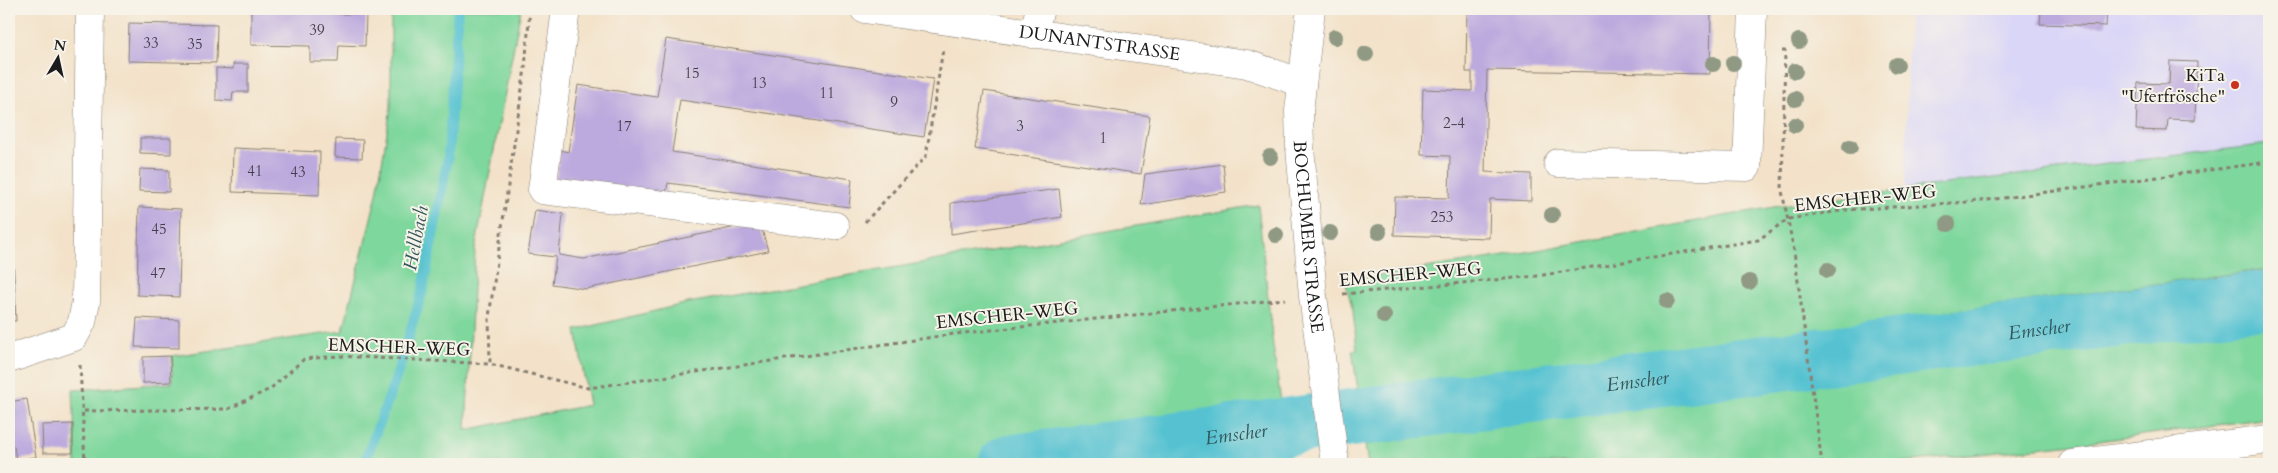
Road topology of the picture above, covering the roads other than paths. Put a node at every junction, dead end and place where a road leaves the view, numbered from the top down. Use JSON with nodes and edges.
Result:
{"nodes":[{"id":1,"x":90,"y":9,"type":"edge"},
{"id":2,"x":566,"y":9,"type":"edge"},
{"id":3,"x":864,"y":9,"type":"edge"},
{"id":4,"x":1040,"y":9,"type":"edge"},
{"id":5,"x":1311,"y":9,"type":"edge"},
{"id":6,"x":1753,"y":9,"type":"edge"},
{"id":7,"x":1033,"y":34,"type":"junction"},
{"id":8,"x":1302,"y":83,"type":"junction"},
{"id":9,"x":1558,"y":162,"type":"dead end"},
{"id":10,"x":835,"y":226,"type":"road end"},
{"id":11,"x":9,"y":358,"type":"edge"},
{"id":12,"x":2269,"y":439,"type":"edge"},
{"id":13,"x":1335,"y":464,"type":"edge"},
{"id":14,"x":2072,"y":464,"type":"edge"}],
"edges":[{"from":1,"to":11,"type":"street"},
{"from":2,"to":10,"type":"street"},
{"from":3,"to":7,"type":"street","name":"DUNANTSTRASSE"},
{"from":4,"to":7,"type":"street"},
{"from":5,"to":8,"type":"street","name":"BOCHUMER STRASSE"},
{"from":6,"to":9,"type":"street"},
{"from":7,"to":8,"type":"street","name":"DUNANTSTRASSE"},
{"from":8,"to":13,"type":"street","name":"BOCHUMER STRASSE"},
{"from":12,"to":14,"type":"street"}]}
